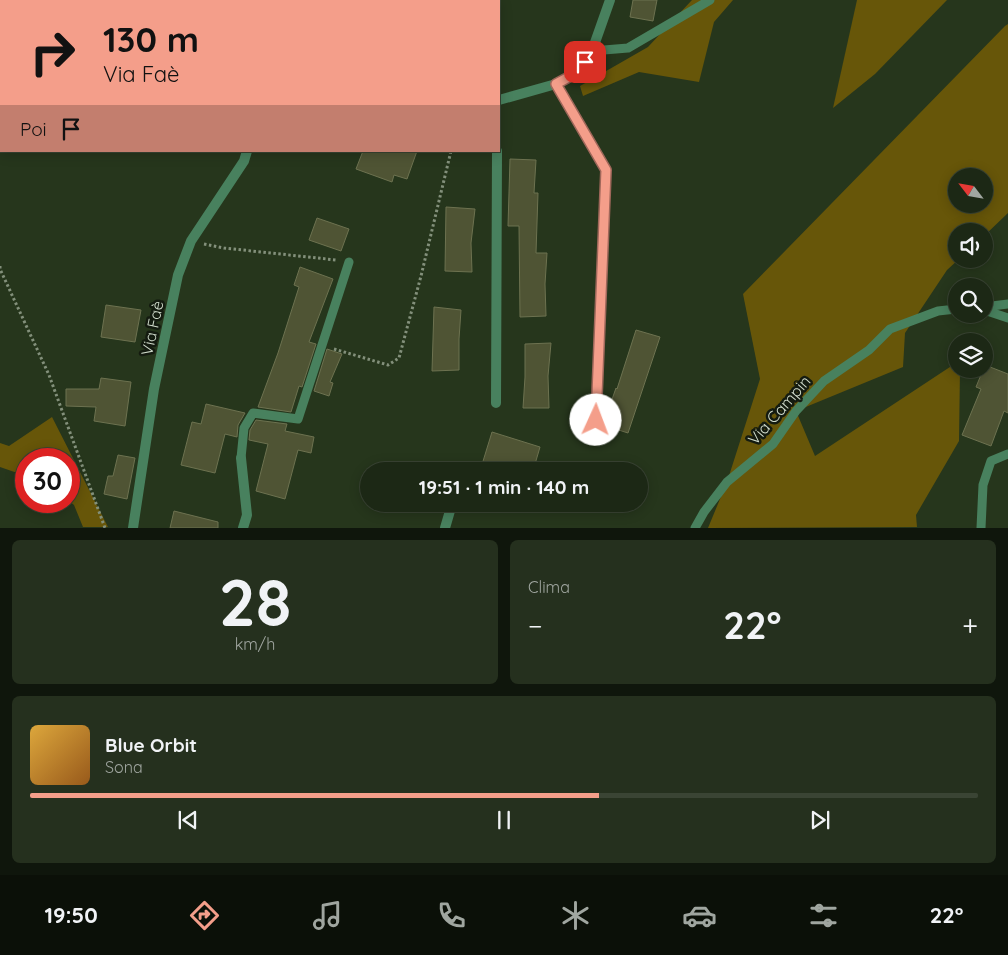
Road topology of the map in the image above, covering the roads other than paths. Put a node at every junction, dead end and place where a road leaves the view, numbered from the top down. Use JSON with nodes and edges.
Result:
{"nodes":[{"id":1,"x":610,"y":0,"type":"edge"},
{"id":2,"x":710,"y":0,"type":"edge"},
{"id":3,"x":592,"y":51,"type":"junction"},
{"id":4,"x":556,"y":84,"type":"junction"},
{"id":5,"x":500,"y":100,"type":"edge"},
{"id":6,"x":247,"y":152,"type":"edge"},
{"id":7,"x":497,"y":152,"type":"edge"},
{"id":8,"x":349,"y":262,"type":"road end"},
{"id":9,"x":1008,"y":304,"type":"edge"},
{"id":10,"x":993,"y":306,"type":"edge"},
{"id":11,"x":948,"y":310,"type":"edge"},
{"id":12,"x":993,"y":312,"type":"edge"},
{"id":13,"x":1008,"y":318,"type":"edge"},
{"id":14,"x":496,"y":403,"type":"dead end"},
{"id":15,"x":596,"y":420,"type":"dead end"},
{"id":16,"x":1008,"y":454,"type":"edge"},
{"id":17,"x":241,"y":458,"type":"joint"},
{"id":18,"x":450,"y":512,"type":"edge"},
{"id":19,"x":133,"y":528,"type":"edge"},
{"id":20,"x":243,"y":528,"type":"edge"},
{"id":21,"x":445,"y":528,"type":"edge"},
{"id":22,"x":695,"y":528,"type":"edge"},
{"id":23,"x":981,"y":528,"type":"edge"}],
"edges":[{"from":1,"to":3,"type":"street"},
{"from":2,"to":3,"type":"lane"},
{"from":3,"to":4,"type":"street"},
{"from":4,"to":5,"type":"street"},
{"from":4,"to":15,"type":"street"},
{"from":6,"to":19,"type":"street","name":"Via Faè"},
{"from":7,"to":14,"type":"street"},
{"from":8,"to":17,"type":"lane"},
{"from":9,"to":10,"type":"lane"},
{"from":11,"to":22,"type":"lane","name":"Via Campin"},
{"from":12,"to":13,"type":"lane"},
{"from":16,"to":23,"type":"lane"},
{"from":17,"to":20,"type":"street"},
{"from":18,"to":21,"type":"street"}]}
